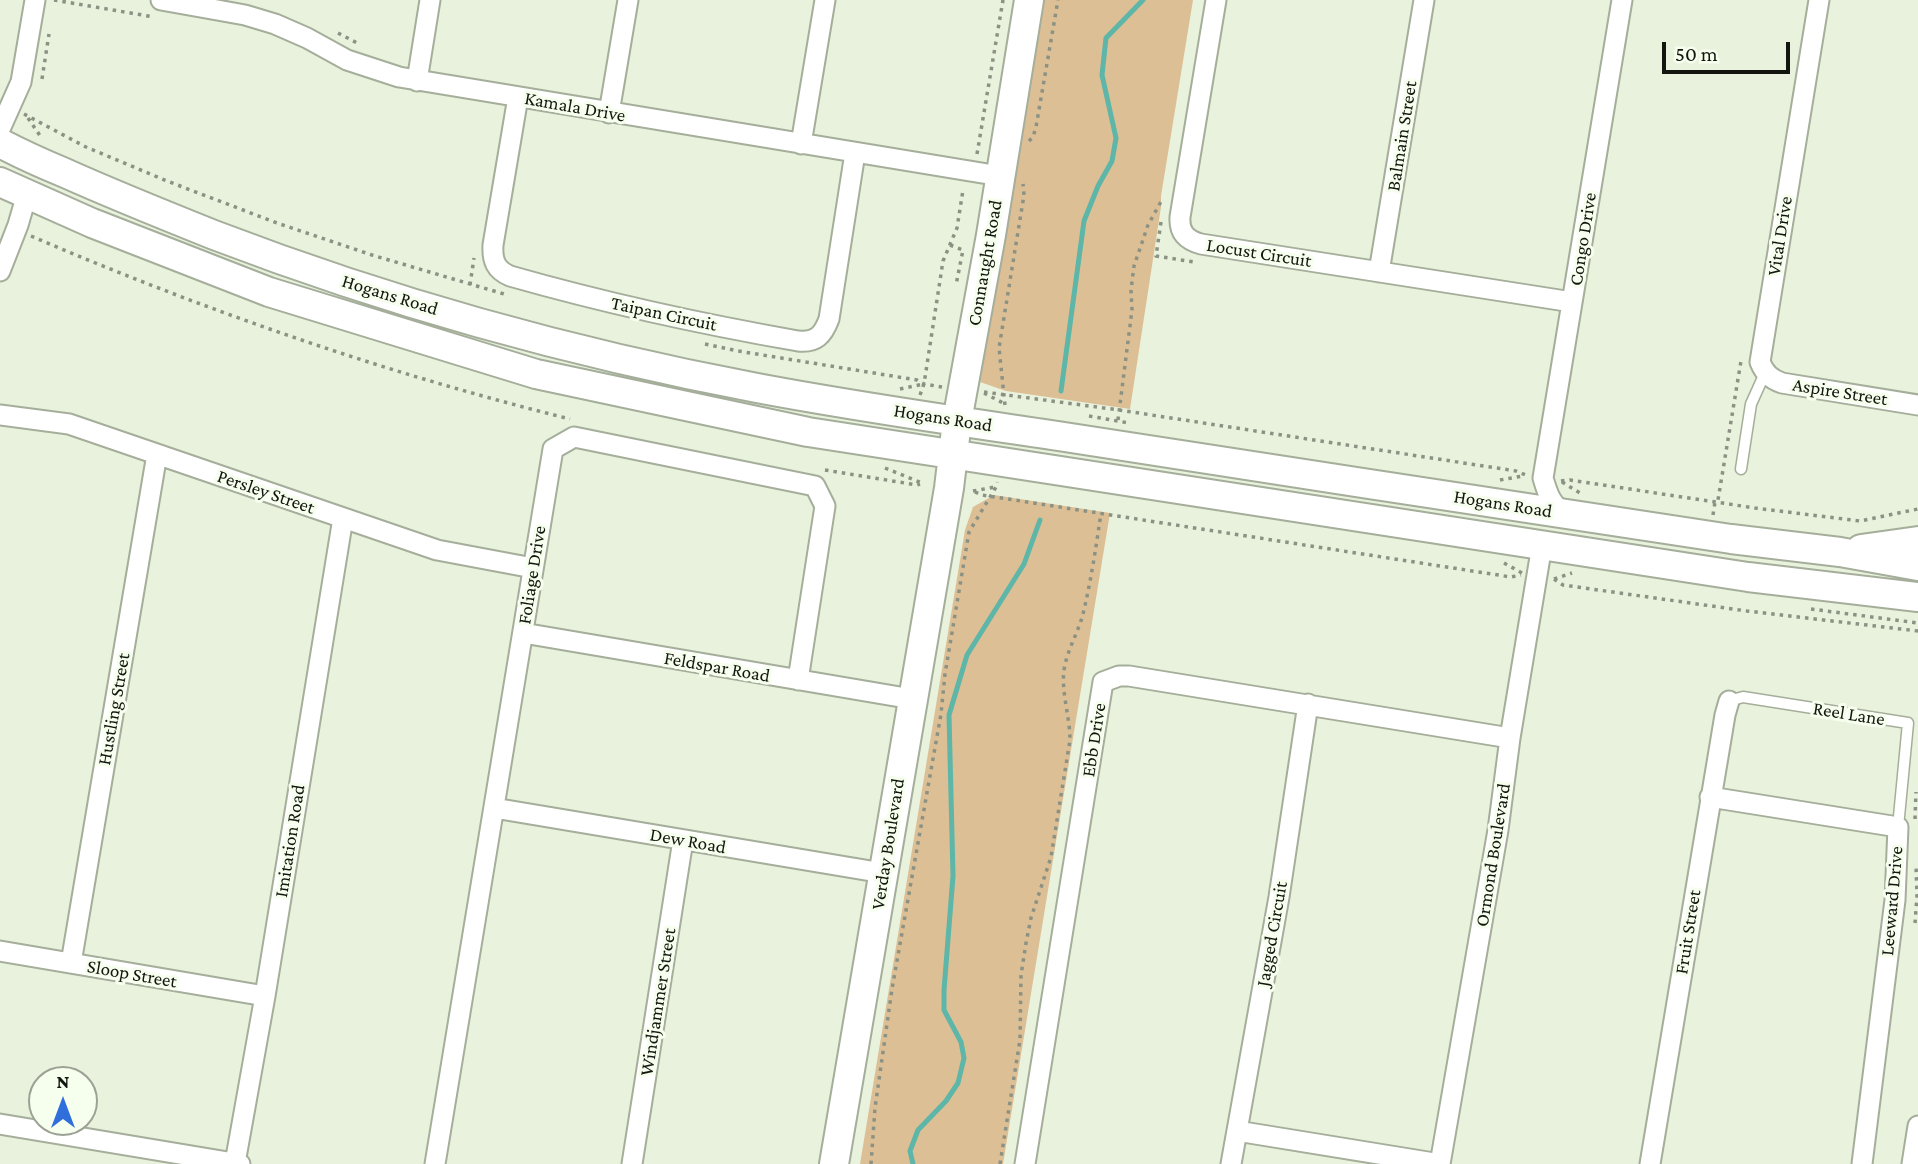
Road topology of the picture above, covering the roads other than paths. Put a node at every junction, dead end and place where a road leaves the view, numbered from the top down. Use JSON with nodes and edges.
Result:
{"nodes":[{"id":1,"x":430,"y":0,"type":"edge"},
{"id":2,"x":628,"y":0,"type":"edge"},
{"id":3,"x":825,"y":0,"type":"edge"},
{"id":4,"x":1029,"y":0,"type":"edge"},
{"id":5,"x":1216,"y":0,"type":"edge"},
{"id":6,"x":1424,"y":0,"type":"edge"},
{"id":7,"x":1622,"y":0,"type":"edge"},
{"id":8,"x":1819,"y":0,"type":"edge"},
{"id":9,"x":44,"y":1,"type":"edge"},
{"id":10,"x":231,"y":6,"type":"edge"},
{"id":11,"x":159,"y":9,"type":"edge"},
{"id":12,"x":417,"y":81,"type":"junction"},
{"id":13,"x":518,"y":97,"type":"junction"},
{"id":14,"x":609,"y":113,"type":"junction"},
{"id":15,"x":0,"y":129,"type":"edge"},
{"id":16,"x":0,"y":143,"type":"edge"},
{"id":17,"x":801,"y":144,"type":"junction"},
{"id":18,"x":855,"y":153,"type":"junction"},
{"id":19,"x":1010,"y":176,"type":"junction"},
{"id":20,"x":0,"y":181,"type":"edge"},
{"id":21,"x":27,"y":194,"type":"junction"},
{"id":22,"x":0,"y":271,"type":"edge"},
{"id":23,"x":1379,"y":272,"type":"junction"},
{"id":24,"x":1572,"y":302,"type":"junction"},
{"id":25,"x":1765,"y":373,"type":"junction"},
{"id":26,"x":1918,"y":405,"type":"edge"},
{"id":27,"x":0,"y":415,"type":"edge"},
{"id":28,"x":957,"y":421,"type":"junction"},
{"id":29,"x":157,"y":454,"type":"junction"},
{"id":30,"x":953,"y":454,"type":"junction"},
{"id":31,"x":1741,"y":469,"type":"dead end"},
{"id":32,"x":1543,"y":478,"type":"junction"},
{"id":33,"x":1505,"y":504,"type":"junction"},
{"id":34,"x":1563,"y":514,"type":"junction"},
{"id":35,"x":343,"y":518,"type":"junction"},
{"id":36,"x":942,"y":525,"type":"joint"},
{"id":37,"x":1918,"y":541,"type":"edge"},
{"id":38,"x":1542,"y":545,"type":"junction"},
{"id":39,"x":1840,"y":552,"type":"junction"},
{"id":40,"x":1918,"y":566,"type":"edge"},
{"id":41,"x":533,"y":568,"type":"junction"},
{"id":42,"x":1918,"y":597,"type":"edge"},
{"id":43,"x":523,"y":633,"type":"junction"},
{"id":44,"x":798,"y":680,"type":"junction"},
{"id":45,"x":912,"y":699,"type":"junction"},
{"id":46,"x":1730,"y":701,"type":"joint"},
{"id":47,"x":1308,"y":704,"type":"junction"},
{"id":48,"x":1510,"y":738,"type":"junction"},
{"id":49,"x":1710,"y":797,"type":"junction"},
{"id":50,"x":494,"y":808,"type":"junction"},
{"id":51,"x":1898,"y":827,"type":"junction"},
{"id":52,"x":683,"y":840,"type":"junction"},
{"id":53,"x":883,"y":873,"type":"junction"},
{"id":54,"x":0,"y":951,"type":"edge"},
{"id":55,"x":71,"y":963,"type":"junction"},
{"id":56,"x":265,"y":996,"type":"junction"},
{"id":57,"x":0,"y":1124,"type":"edge"},
{"id":58,"x":1918,"y":1126,"type":"edge"},
{"id":59,"x":1237,"y":1131,"type":"junction"},
{"id":60,"x":238,"y":1163,"type":"edge"},
{"id":61,"x":435,"y":1164,"type":"edge"},
{"id":62,"x":632,"y":1164,"type":"edge"},
{"id":63,"x":834,"y":1164,"type":"edge"},
{"id":64,"x":1025,"y":1164,"type":"edge"},
{"id":65,"x":1231,"y":1164,"type":"edge"},
{"id":66,"x":1440,"y":1164,"type":"edge"},
{"id":67,"x":1650,"y":1164,"type":"edge"},
{"id":68,"x":1862,"y":1164,"type":"edge"},
{"id":69,"x":1914,"y":1164,"type":"edge"}],
"edges":[{"from":1,"to":12,"type":"street"},
{"from":2,"to":14,"type":"street"},
{"from":3,"to":17,"type":"street"},
{"from":4,"to":19,"type":"street","name":"Connaught Road"},
{"from":5,"to":23,"type":"street","name":"Locust Circuit"},
{"from":6,"to":23,"type":"street","name":"Balmain Street"},
{"from":7,"to":24,"type":"street","name":"Congo Drive"},
{"from":8,"to":25,"type":"street","name":"Vital Drive"},
{"from":9,"to":15,"type":"street"},
{"from":10,"to":11,"type":"street","name":"Kamala Drive"},
{"from":10,"to":12,"type":"street","name":"Kamala Drive"},
{"from":12,"to":13,"type":"street","name":"Kamala Drive"},
{"from":13,"to":14,"type":"street","name":"Kamala Drive"},
{"from":13,"to":18,"type":"street","name":"Taipan Circuit"},
{"from":14,"to":17,"type":"street","name":"Kamala Drive"},
{"from":16,"to":28,"type":"street","name":"Hogans Road"},
{"from":17,"to":18,"type":"street","name":"Kamala Drive"},
{"from":18,"to":19,"type":"street","name":"Kamala Drive"},
{"from":19,"to":28,"type":"street","name":"Connaught Road"},
{"from":20,"to":21,"type":"street","name":"Hogans Road"},
{"from":21,"to":22,"type":"street"},
{"from":21,"to":30,"type":"street","name":"Hogans Road"},
{"from":23,"to":24,"type":"street","name":"Locust Circuit"},
{"from":24,"to":32,"type":"street","name":"Congo Drive"},
{"from":25,"to":26,"type":"street","name":"Aspire Street"},
{"from":25,"to":31,"type":"lane","name":"Vital Drive"},
{"from":27,"to":29,"type":"street","name":"Persley Street"},
{"from":28,"to":30,"type":"street","name":"Connaught Road"},
{"from":28,"to":33,"type":"street","name":"Hogans Road"},
{"from":29,"to":35,"type":"street","name":"Persley Street"},
{"from":29,"to":55,"type":"street","name":"Hustling Street"},
{"from":30,"to":36,"type":"street","name":"Connaught Road"},
{"from":30,"to":38,"type":"street","name":"Hogans Road"},
{"from":32,"to":33,"type":"street"},
{"from":32,"to":34,"type":"street"},
{"from":33,"to":34,"type":"street","name":"Hogans Road"},
{"from":34,"to":39,"type":"street","name":"Hogans Road"},
{"from":35,"to":41,"type":"street","name":"Persley Street"},
{"from":35,"to":56,"type":"street","name":"Imitation Road"},
{"from":36,"to":45,"type":"street","name":"Verday Boulevard"},
{"from":37,"to":39,"type":"street"},
{"from":38,"to":42,"type":"street","name":"Hogans Road"},
{"from":38,"to":48,"type":"street","name":"Ormond Boulevard"},
{"from":39,"to":40,"type":"street","name":"Hogans Road"},
{"from":41,"to":43,"type":"street","name":"Foliage Drive"},
{"from":41,"to":44,"type":"street","name":"Foliage Drive"},
{"from":43,"to":44,"type":"street","name":"Feldspar Road"},
{"from":43,"to":50,"type":"street","name":"Foliage Drive"},
{"from":44,"to":45,"type":"street","name":"Feldspar Road"},
{"from":45,"to":53,"type":"street","name":"Verday Boulevard"},
{"from":46,"to":49,"type":"street","name":"Fruit Street"},
{"from":46,"to":51,"type":"lane","name":"Reel Lane"},
{"from":47,"to":48,"type":"street","name":"Ebb Drive"},
{"from":47,"to":59,"type":"street","name":"Jagged Circuit"},
{"from":47,"to":64,"type":"street","name":"Ebb Drive"},
{"from":48,"to":66,"type":"street","name":"Ormond Boulevard"},
{"from":49,"to":51,"type":"street","name":"Leeward Drive"},
{"from":49,"to":67,"type":"street","name":"Fruit Street"},
{"from":50,"to":52,"type":"street","name":"Dew Road"},
{"from":50,"to":61,"type":"street","name":"Foliage Drive"},
{"from":51,"to":68,"type":"street","name":"Leeward Drive"},
{"from":52,"to":53,"type":"street","name":"Dew Road"},
{"from":52,"to":62,"type":"street","name":"Windjammer Street"},
{"from":53,"to":63,"type":"street","name":"Verday Boulevard"},
{"from":54,"to":55,"type":"street","name":"Sloop Street"},
{"from":55,"to":56,"type":"street","name":"Sloop Street"},
{"from":56,"to":60,"type":"street","name":"Imitation Road"},
{"from":57,"to":60,"type":"street"},
{"from":58,"to":69,"type":"street"},
{"from":59,"to":65,"type":"street","name":"Jagged Circuit"},
{"from":59,"to":66,"type":"street"}]}
